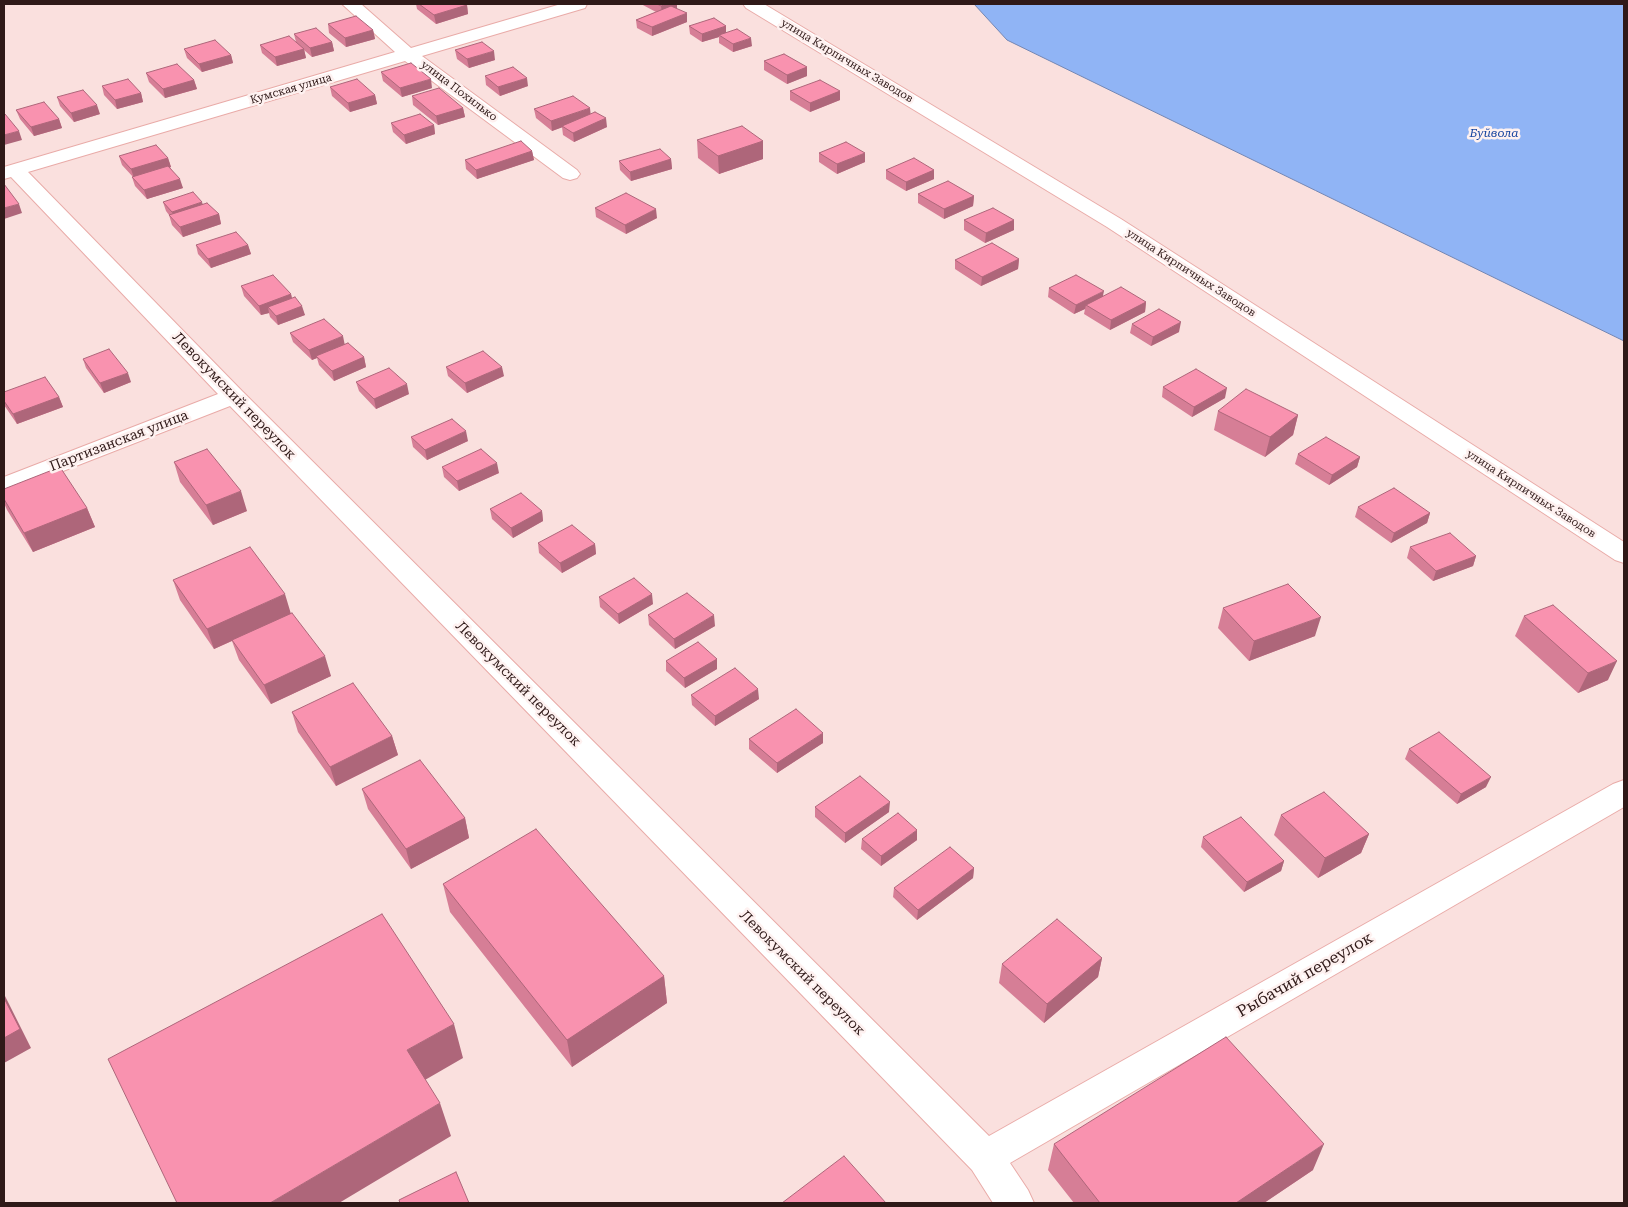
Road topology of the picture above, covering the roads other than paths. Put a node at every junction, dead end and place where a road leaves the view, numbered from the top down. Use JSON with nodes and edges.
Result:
{"nodes":[{"id":1,"x":351,"y":4,"type":"edge"},
{"id":2,"x":579,"y":4,"type":"edge"},
{"id":3,"x":752,"y":4,"type":"edge"},
{"id":4,"x":409,"y":54,"type":"junction"},
{"id":5,"x":9,"y":172,"type":"edge"},
{"id":6,"x":570,"y":174,"type":"dead end"},
{"id":7,"x":234,"y":396,"type":"junction"},
{"id":8,"x":4,"y":486,"type":"edge"},
{"id":9,"x":1624,"y":554,"type":"edge"},
{"id":10,"x":1624,"y":792,"type":"edge"},
{"id":11,"x":986,"y":1158,"type":"junction"},
{"id":12,"x":1015,"y":1203,"type":"edge"}],
"edges":[{"from":1,"to":4,"type":"street","name":"улица Похилько"},
{"from":2,"to":4,"type":"street","name":"Кумская улица"},
{"from":3,"to":9,"type":"street","name":"улица Кирпичных Заводов"},
{"from":4,"to":5,"type":"street","name":"Кумская улица"},
{"from":4,"to":6,"type":"street","name":"улица Похилько"},
{"from":5,"to":7,"type":"street","name":"Левокумский переулок"},
{"from":7,"to":8,"type":"street","name":"Партизанская улица"},
{"from":7,"to":11,"type":"street","name":"Левокумский переулок"},
{"from":10,"to":11,"type":"street","name":"Рыбачий переулок"},
{"from":11,"to":12,"type":"street","name":"Левокумский переулок"}]}
